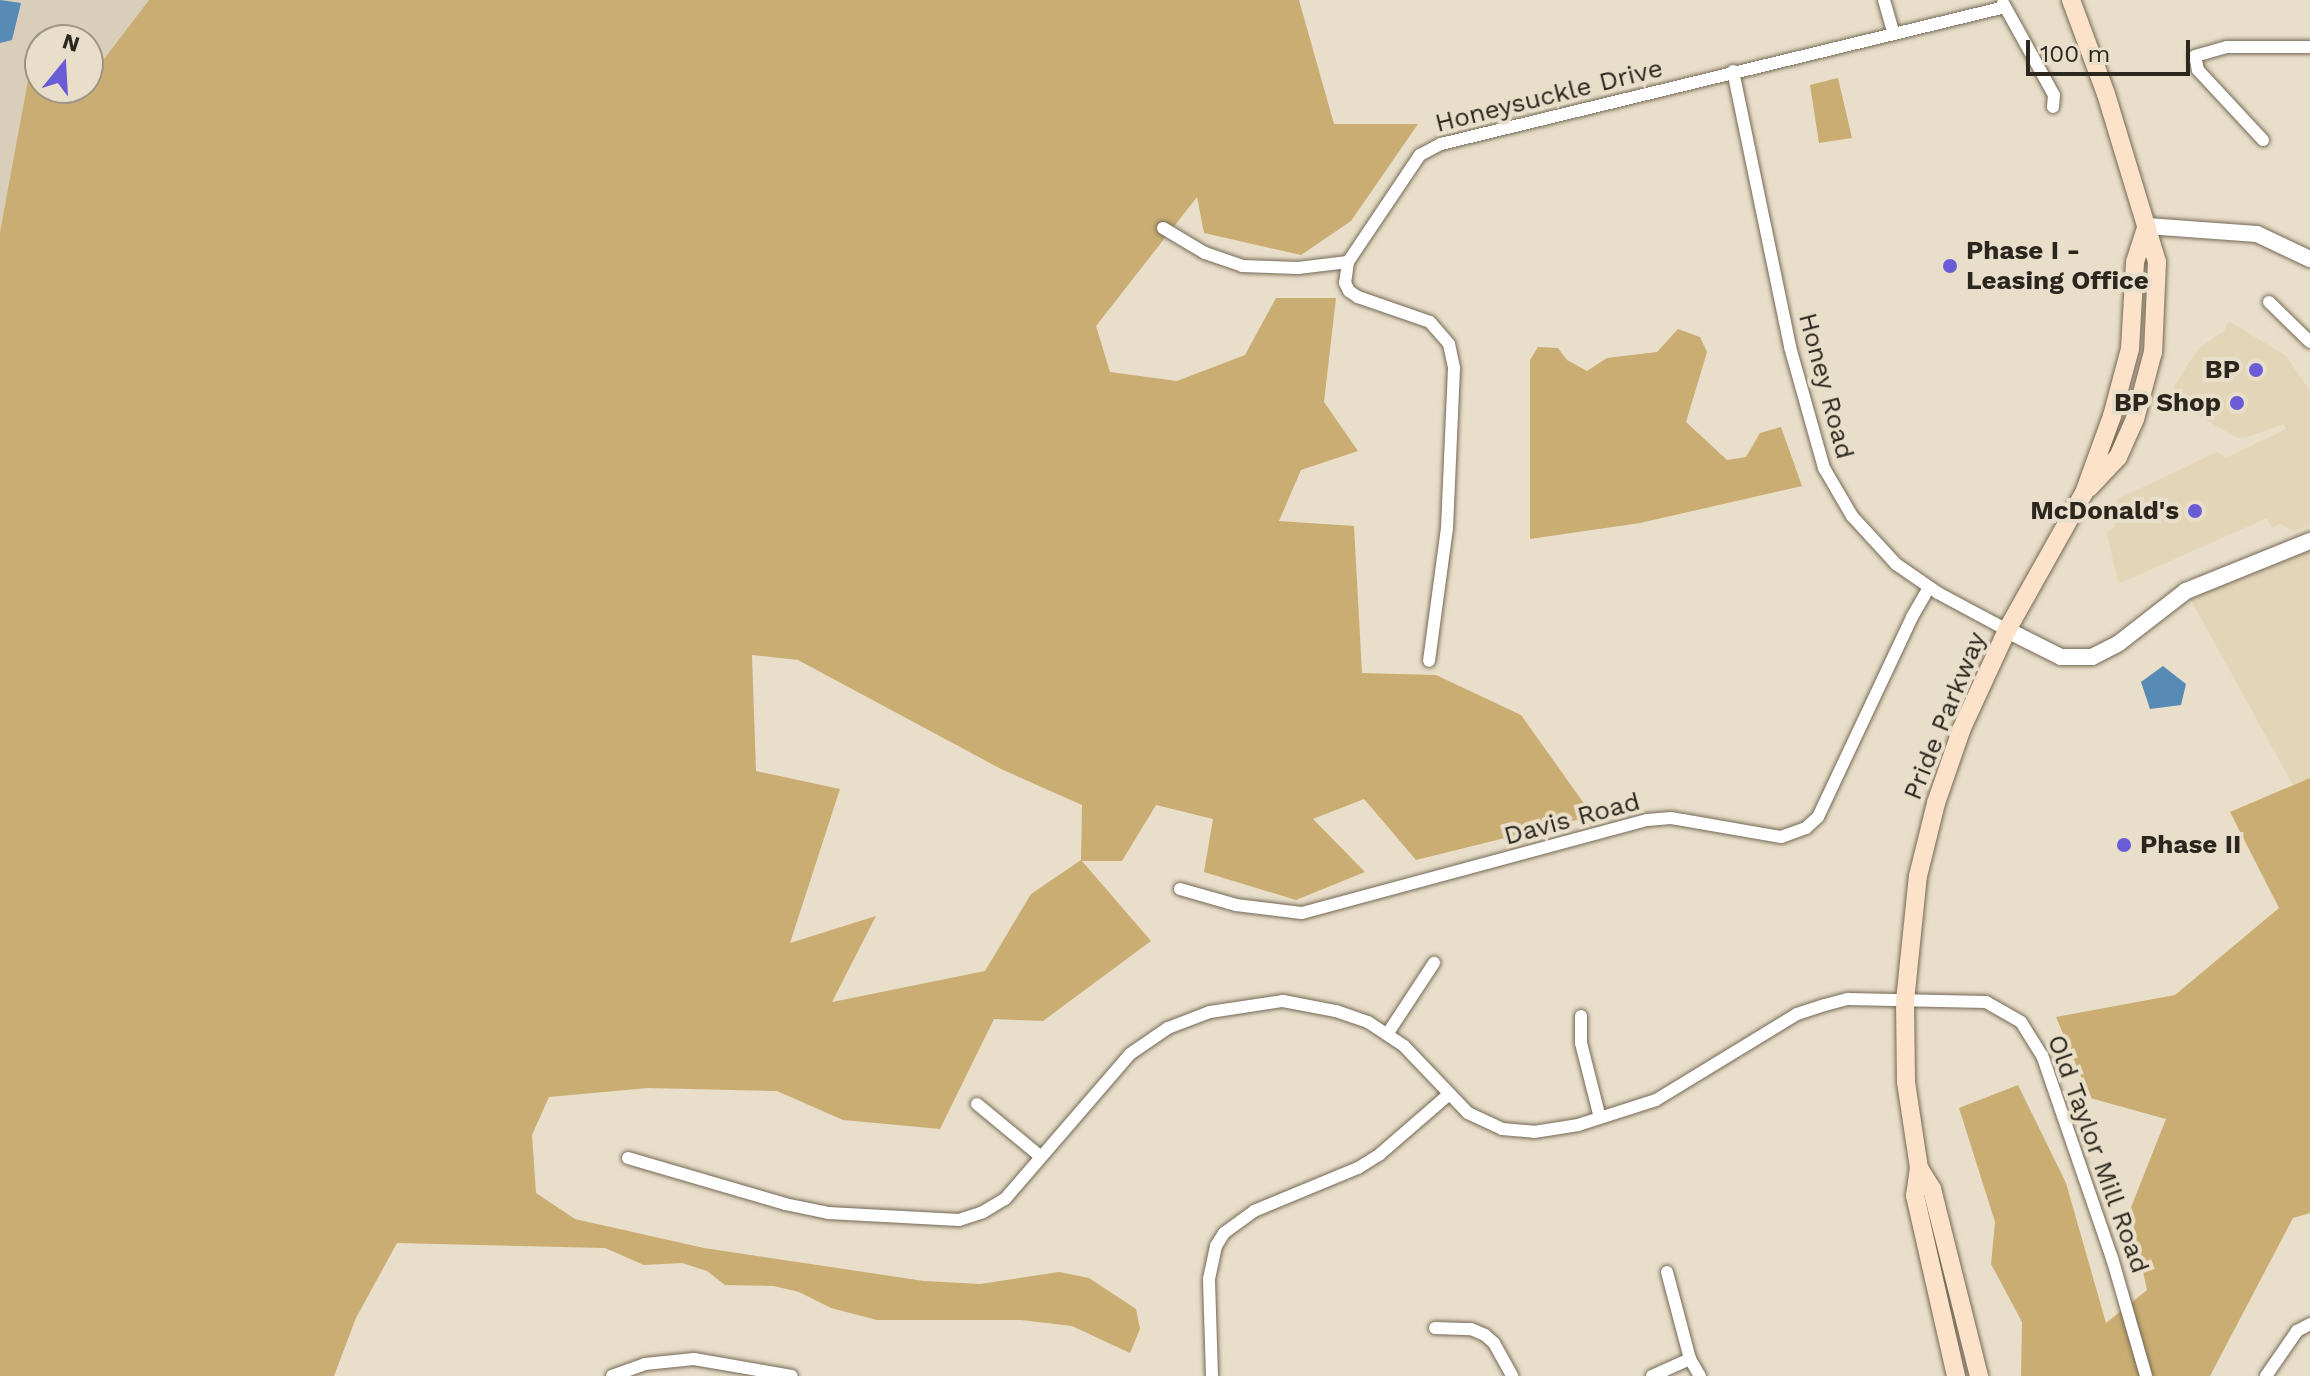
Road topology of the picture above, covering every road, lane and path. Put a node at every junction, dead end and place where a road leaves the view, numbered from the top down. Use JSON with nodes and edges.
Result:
{"nodes":[{"id":1,"x":1884,"y":0,"type":"edge"},
{"id":2,"x":2071,"y":0,"type":"edge"},
{"id":3,"x":2003,"y":4,"type":"edge"},
{"id":4,"x":1894,"y":34,"type":"junction"},
{"id":5,"x":2310,"y":47,"type":"edge"},
{"id":6,"x":1733,"y":71,"type":"junction"},
{"id":7,"x":2053,"y":107,"type":"dead end"},
{"id":8,"x":2263,"y":140,"type":"dead end"},
{"id":9,"x":2147,"y":226,"type":"junction"},
{"id":10,"x":1163,"y":228,"type":"dead end"},
{"id":11,"x":2310,"y":259,"type":"edge"},
{"id":12,"x":1348,"y":262,"type":"junction"},
{"id":13,"x":2269,"y":302,"type":"dead end"},
{"id":14,"x":2310,"y":342,"type":"edge"},
{"id":15,"x":2310,"y":541,"type":"edge"},
{"id":16,"x":1929,"y":588,"type":"junction"},
{"id":17,"x":2007,"y":630,"type":"junction"},
{"id":18,"x":1429,"y":661,"type":"dead end"},
{"id":19,"x":1180,"y":889,"type":"dead end"},
{"id":20,"x":1434,"y":963,"type":"dead end"},
{"id":21,"x":1905,"y":1001,"type":"junction"},
{"id":22,"x":1581,"y":1016,"type":"dead end"},
{"id":23,"x":1388,"y":1033,"type":"junction"},
{"id":24,"x":1448,"y":1095,"type":"junction"},
{"id":25,"x":977,"y":1104,"type":"dead end"},
{"id":26,"x":1600,"y":1118,"type":"junction"},
{"id":27,"x":1041,"y":1157,"type":"junction"},
{"id":28,"x":628,"y":1158,"type":"dead end"},
{"id":29,"x":1919,"y":1168,"type":"junction"},
{"id":30,"x":1667,"y":1272,"type":"dead end"},
{"id":31,"x":2310,"y":1324,"type":"edge"},
{"id":32,"x":1435,"y":1328,"type":"dead end"},
{"id":33,"x":1690,"y":1359,"type":"junction"},
{"id":34,"x":612,"y":1376,"type":"edge"},
{"id":35,"x":792,"y":1376,"type":"edge"},
{"id":36,"x":1212,"y":1376,"type":"edge"},
{"id":37,"x":1512,"y":1376,"type":"edge"},
{"id":38,"x":1652,"y":1376,"type":"edge"},
{"id":39,"x":1700,"y":1376,"type":"edge"},
{"id":40,"x":1956,"y":1376,"type":"edge"},
{"id":41,"x":1979,"y":1376,"type":"edge"},
{"id":42,"x":2146,"y":1376,"type":"edge"},
{"id":43,"x":2266,"y":1376,"type":"edge"}],
"edges":[{"from":1,"to":4,"type":"street"},
{"from":2,"to":9,"type":"main road"},
{"from":3,"to":4,"type":"street","name":"Honeysuckle Drive"},
{"from":3,"to":7,"type":"street"},
{"from":4,"to":6,"type":"street","name":"Honeysuckle Drive"},
{"from":5,"to":8,"type":"street"},
{"from":6,"to":12,"type":"street","name":"Honeysuckle Drive"},
{"from":6,"to":16,"type":"street","name":"Honey Road"},
{"from":9,"to":11,"type":"street"},
{"from":9,"to":17,"type":"main road","name":"Pride Parkway"},
{"from":10,"to":12,"type":"street"},
{"from":12,"to":18,"type":"street"},
{"from":13,"to":14,"type":"street"},
{"from":15,"to":17,"type":"street"},
{"from":16,"to":17,"type":"street","name":"Honey Road"},
{"from":16,"to":19,"type":"street","name":"Davis Road"},
{"from":17,"to":21,"type":"main road","name":"Pride Parkway"},
{"from":20,"to":23,"type":"street"},
{"from":21,"to":26,"type":"street","name":"Old Taylor Mill Road"},
{"from":21,"to":29,"type":"main road","name":"Pride Parkway"},
{"from":21,"to":42,"type":"street","name":"Old Taylor Mill Road"},
{"from":22,"to":26,"type":"street"},
{"from":23,"to":24,"type":"street","name":"Old Taylor Mill Road"},
{"from":23,"to":27,"type":"street"},
{"from":24,"to":26,"type":"street","name":"Old Taylor Mill Road"},
{"from":24,"to":36,"type":"street"},
{"from":25,"to":27,"type":"street"},
{"from":27,"to":28,"type":"street"},
{"from":29,"to":40,"type":"main road","name":"Pride Parkway"},
{"from":29,"to":41,"type":"main road","name":"Pride Parkway"},
{"from":30,"to":33,"type":"street"},
{"from":31,"to":43,"type":"street"},
{"from":32,"to":37,"type":"street"},
{"from":33,"to":38,"type":"street"},
{"from":33,"to":39,"type":"street"},
{"from":34,"to":35,"type":"street"}]}
